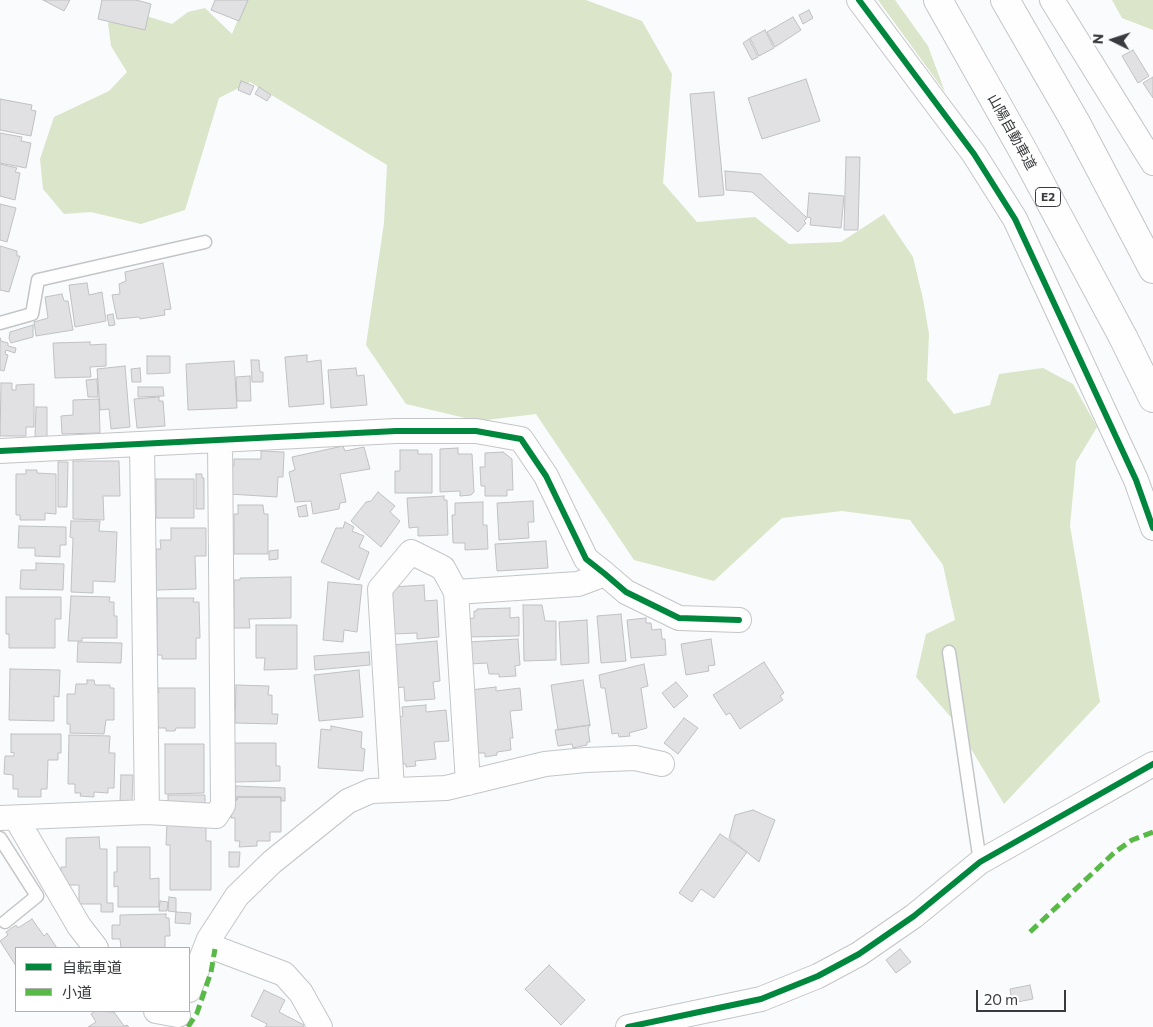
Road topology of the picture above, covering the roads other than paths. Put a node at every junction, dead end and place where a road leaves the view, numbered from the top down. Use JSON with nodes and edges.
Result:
{"nodes":[{"id":1,"x":859,"y":0,"type":"edge"},
{"id":2,"x":938,"y":0,"type":"edge"},
{"id":3,"x":1005,"y":0,"type":"edge"},
{"id":4,"x":1052,"y":0,"type":"edge"},
{"id":5,"x":1153,"y":163,"type":"edge"},
{"id":6,"x":205,"y":242,"type":"dead end"},
{"id":7,"x":1153,"y":269,"type":"edge"},
{"id":8,"x":0,"y":323,"type":"edge"},
{"id":9,"x":1153,"y":398,"type":"edge"},
{"id":10,"x":220,"y":440,"type":"junction"},
{"id":11,"x":142,"y":444,"type":"junction"},
{"id":12,"x":0,"y":451,"type":"edge"},
{"id":13,"x":1153,"y":528,"type":"edge"},
{"id":14,"x":604,"y":574,"type":"junction"},
{"id":15,"x":456,"y":592,"type":"junction"},
{"id":16,"x":739,"y":620,"type":"dead end"},
{"id":17,"x":949,"y":652,"type":"dead end"},
{"id":18,"x":662,"y":764,"type":"dead end"},
{"id":19,"x":1153,"y":764,"type":"edge"},
{"id":20,"x":468,"y":783,"type":"junction"},
{"id":21,"x":392,"y":789,"type":"junction"},
{"id":22,"x":147,"y":812,"type":"junction"},
{"id":23,"x":8,"y":818,"type":"edge"},
{"id":24,"x":0,"y":838,"type":"edge"},
{"id":25,"x":980,"y":862,"type":"junction"},
{"id":26,"x":5,"y":922,"type":"dead end"},
{"id":27,"x":207,"y":945,"type":"junction"},
{"id":28,"x":95,"y":947,"type":"edge"},
{"id":29,"x":190,"y":988,"type":"edge"},
{"id":30,"x":320,"y":1027,"type":"edge"},
{"id":31,"x":628,"y":1027,"type":"edge"}],
"edges":[{"from":1,"to":13,"type":"street"},
{"from":2,"to":9,"type":"highway","name":"山陽自動車道","number":"E2"},
{"from":3,"to":7,"type":"highway"},
{"from":4,"to":5,"type":"street"},
{"from":6,"to":8,"type":"lane"},
{"from":10,"to":11,"type":"street"},
{"from":10,"to":14,"type":"street"},
{"from":10,"to":22,"type":"street"},
{"from":11,"to":12,"type":"street"},
{"from":11,"to":22,"type":"street"},
{"from":14,"to":15,"type":"street"},
{"from":14,"to":16,"type":"street"},
{"from":15,"to":20,"type":"street"},
{"from":15,"to":21,"type":"street"},
{"from":17,"to":25,"type":"lane"},
{"from":18,"to":20,"type":"street"},
{"from":19,"to":25,"type":"street"},
{"from":20,"to":21,"type":"street"},
{"from":21,"to":27,"type":"street"},
{"from":22,"to":23,"type":"street"},
{"from":23,"to":28,"type":"street"},
{"from":24,"to":26,"type":"lane"},
{"from":25,"to":31,"type":"street"},
{"from":27,"to":29,"type":"street"},
{"from":27,"to":30,"type":"street"}]}
